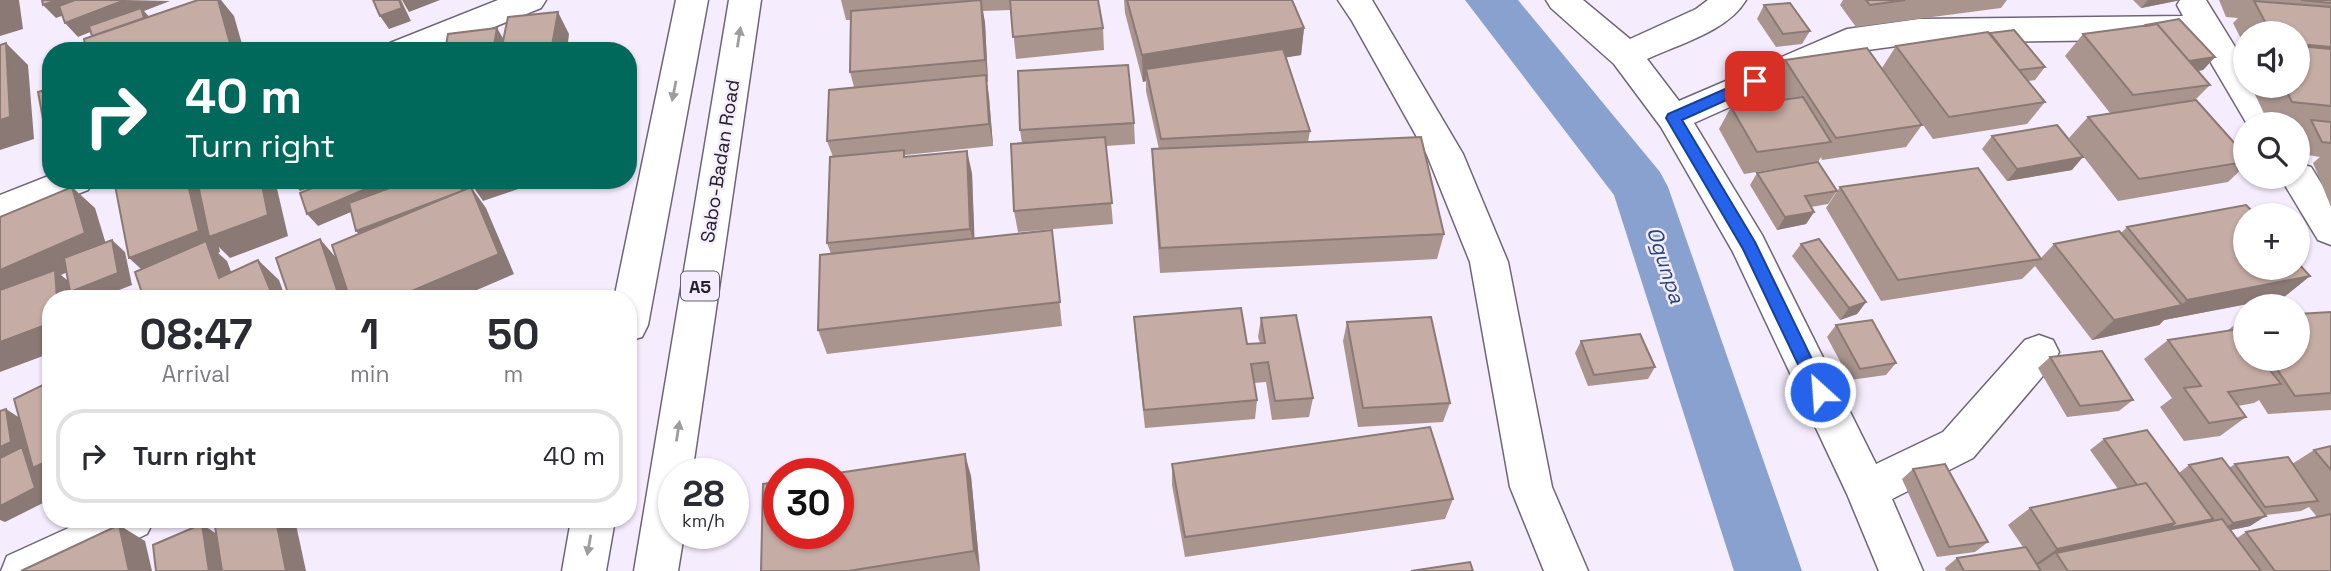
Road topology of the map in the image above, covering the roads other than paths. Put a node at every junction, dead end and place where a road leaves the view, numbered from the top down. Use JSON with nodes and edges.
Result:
{"nodes":[{"id":1,"x":530,"y":0,"type":"edge"},
{"id":2,"x":692,"y":0,"type":"edge"},
{"id":3,"x":745,"y":0,"type":"edge"},
{"id":4,"x":1354,"y":0,"type":"edge"},
{"id":5,"x":1562,"y":0,"type":"edge"},
{"id":6,"x":1730,"y":0,"type":"edge"},
{"id":7,"x":2197,"y":13,"type":"edge"},
{"id":8,"x":425,"y":42,"type":"edge"},
{"id":9,"x":1626,"y":55,"type":"junction"},
{"id":10,"x":2258,"y":112,"type":"edge"},
{"id":11,"x":1673,"y":118,"type":"junction"},
{"id":12,"x":52,"y":189,"type":"edge"},
{"id":13,"x":2305,"y":189,"type":"edge"},
{"id":14,"x":0,"y":210,"type":"edge"},
{"id":15,"x":2331,"y":230,"type":"edge"},
{"id":16,"x":634,"y":290,"type":"edge"},
{"id":17,"x":2039,"y":352,"type":"dead end"},
{"id":18,"x":1867,"y":490,"type":"junction"},
{"id":19,"x":115,"y":528,"type":"edge"},
{"id":20,"x":592,"y":528,"type":"edge"},
{"id":21,"x":23,"y":571,"type":"edge"},
{"id":22,"x":584,"y":571,"type":"edge"},
{"id":23,"x":656,"y":571,"type":"edge"},
{"id":24,"x":1566,"y":571,"type":"edge"},
{"id":25,"x":1901,"y":571,"type":"edge"}],
"edges":[{"from":1,"to":8,"type":"main road"},
{"from":2,"to":16,"type":"main road","one_way":true},
{"from":23,"to":3,"type":"main road","name":"Sabo-Badan Road","number":"A5","one_way":true},
{"from":4,"to":24,"type":"main road"},
{"from":5,"to":9,"type":"main road"},
{"from":6,"to":9,"type":"main road"},
{"from":7,"to":10,"type":"main road"},
{"from":7,"to":11,"type":"main road"},
{"from":9,"to":11,"type":"main road"},
{"from":11,"to":18,"type":"main road"},
{"from":12,"to":14,"type":"main road"},
{"from":13,"to":15,"type":"main road"},
{"from":17,"to":18,"type":"main road"},
{"from":18,"to":25,"type":"main road"},
{"from":19,"to":21,"type":"main road"},
{"from":20,"to":22,"type":"main road","one_way":true}]}
